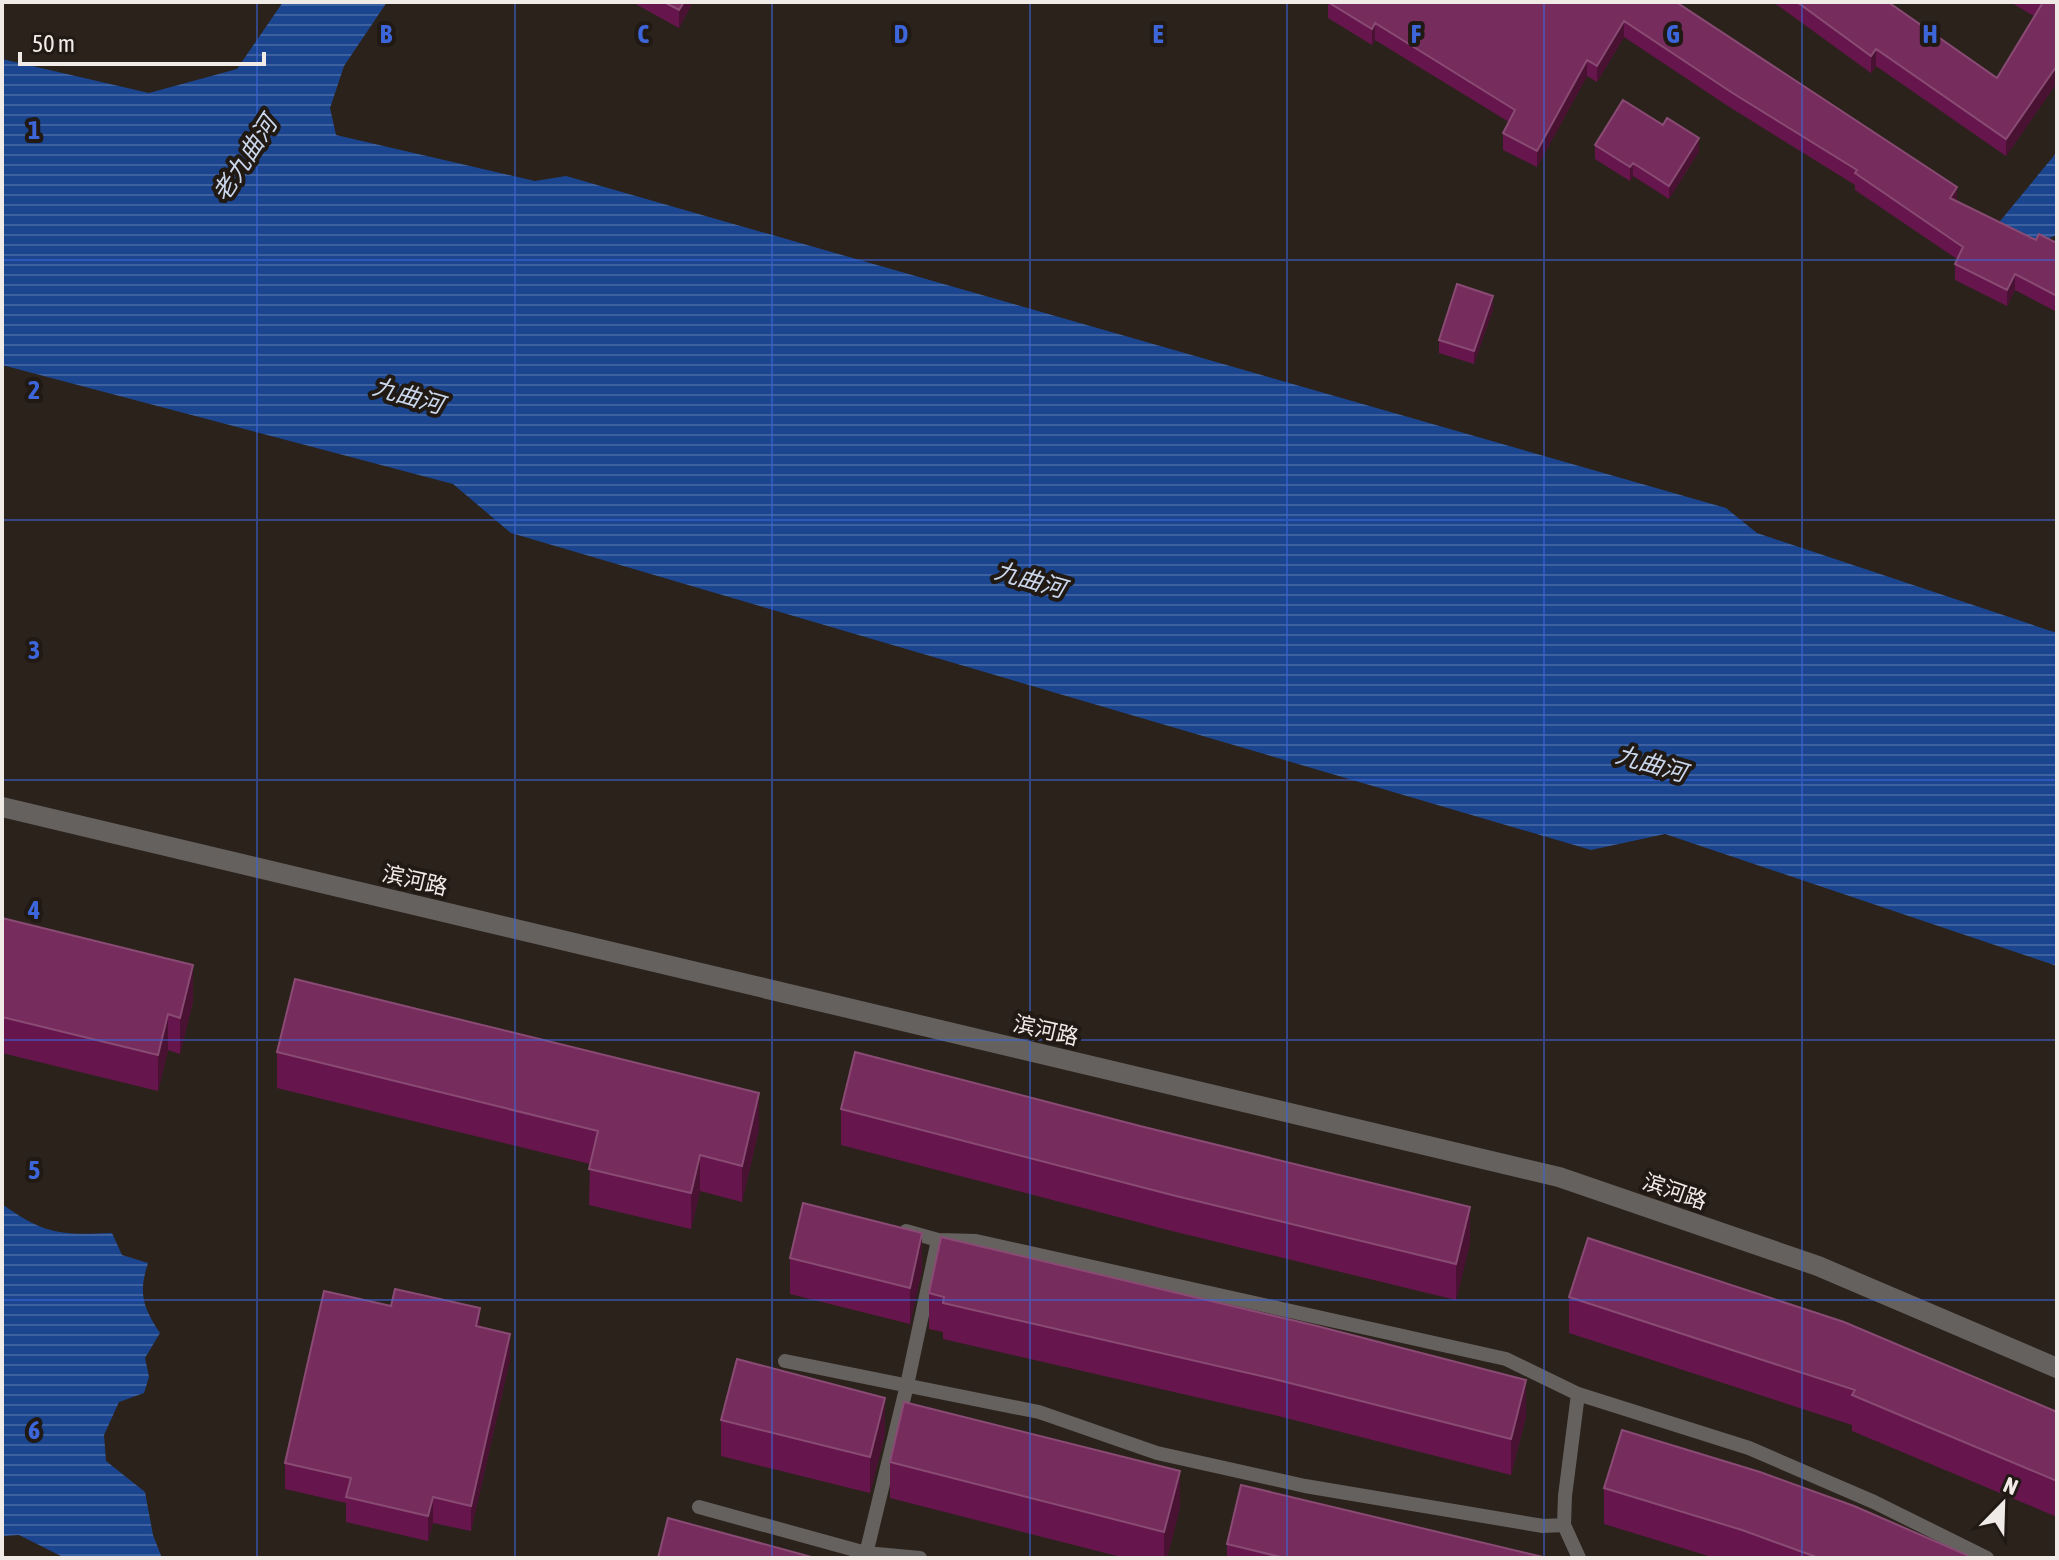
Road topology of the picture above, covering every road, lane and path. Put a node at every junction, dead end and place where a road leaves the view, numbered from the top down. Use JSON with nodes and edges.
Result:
{"nodes":[{"id":1,"x":2,"y":807,"type":"edge"},
{"id":2,"x":893,"y":1227,"type":"edge"},
{"id":3,"x":938,"y":1240,"type":"junction"},
{"id":4,"x":785,"y":1361,"type":"dead end"},
{"id":5,"x":2057,"y":1368,"type":"edge"},
{"id":6,"x":907,"y":1385,"type":"junction"},
{"id":7,"x":1578,"y":1394,"type":"junction"},
{"id":8,"x":699,"y":1507,"type":"dead end"},
{"id":9,"x":1564,"y":1525,"type":"junction"},
{"id":10,"x":866,"y":1556,"type":"edge"},
{"id":11,"x":920,"y":1558,"type":"edge"},
{"id":12,"x":1579,"y":1558,"type":"edge"},
{"id":13,"x":1987,"y":1558,"type":"edge"}],
"edges":[{"from":1,"to":5,"type":"street","name":"滨河路"},
{"from":2,"to":3,"type":"lane"},
{"from":3,"to":6,"type":"lane"},
{"from":3,"to":7,"type":"lane"},
{"from":4,"to":6,"type":"lane"},
{"from":6,"to":9,"type":"lane"},
{"from":6,"to":10,"type":"lane"},
{"from":7,"to":9,"type":"lane"},
{"from":7,"to":13,"type":"lane"},
{"from":8,"to":10,"type":"lane"},
{"from":9,"to":12,"type":"lane"},
{"from":10,"to":11,"type":"lane"}]}
